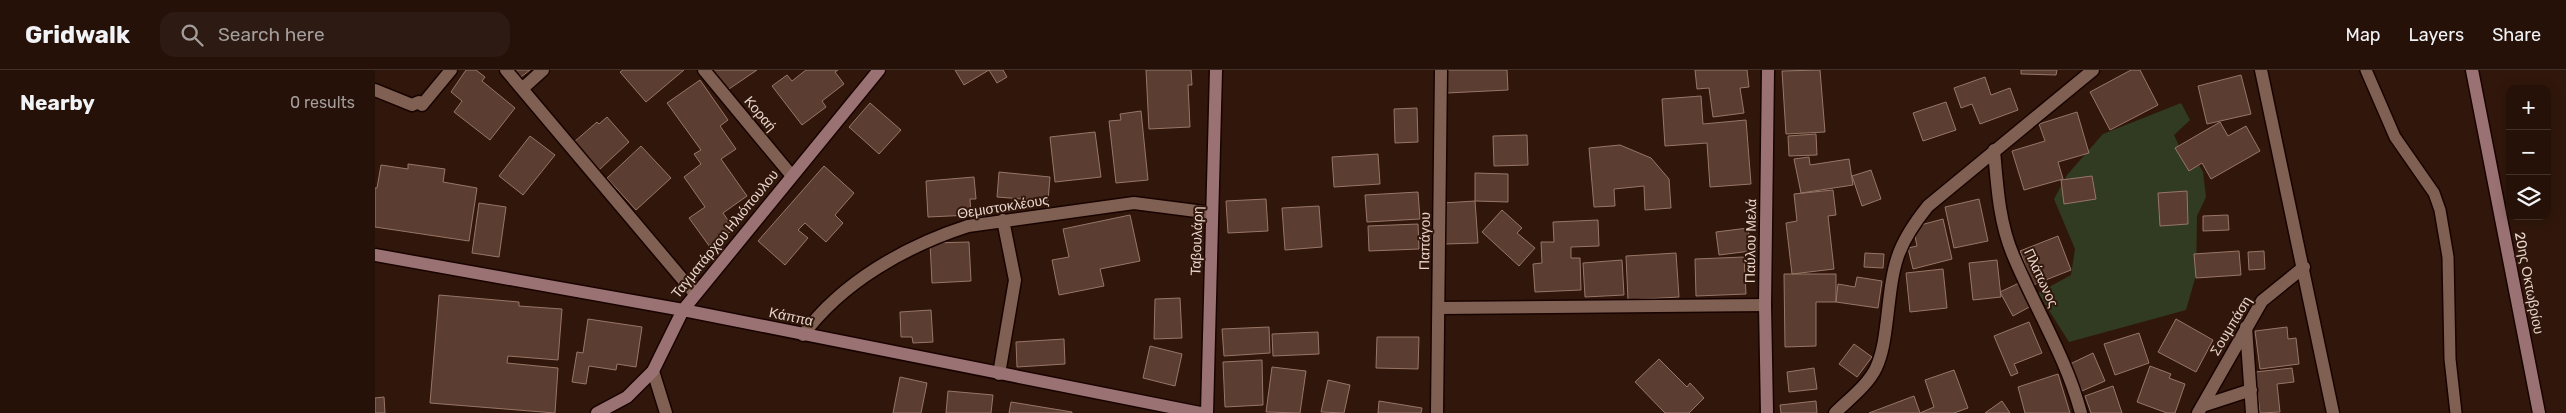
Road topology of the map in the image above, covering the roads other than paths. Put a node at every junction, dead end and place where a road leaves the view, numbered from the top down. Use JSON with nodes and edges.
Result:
{"nodes":[{"id":1,"x":451,"y":70,"type":"edge"},
{"id":2,"x":506,"y":70,"type":"edge"},
{"id":3,"x":543,"y":70,"type":"edge"},
{"id":4,"x":704,"y":70,"type":"edge"},
{"id":5,"x":879,"y":70,"type":"edge"},
{"id":6,"x":1216,"y":70,"type":"edge"},
{"id":7,"x":1441,"y":70,"type":"edge"},
{"id":8,"x":1768,"y":70,"type":"edge"},
{"id":9,"x":2093,"y":70,"type":"edge"},
{"id":10,"x":2261,"y":70,"type":"edge"},
{"id":11,"x":2366,"y":70,"type":"edge"},
{"id":12,"x":2472,"y":70,"type":"edge"},
{"id":13,"x":375,"y":90,"type":"edge"},
{"id":14,"x":522,"y":90,"type":"junction"},
{"id":15,"x":1994,"y":150,"type":"junction"},
{"id":16,"x":792,"y":176,"type":"junction"},
{"id":17,"x":1213,"y":213,"type":"junction"},
{"id":18,"x":1003,"y":220,"type":"junction"},
{"id":19,"x":375,"y":256,"type":"edge"},
{"id":20,"x":2304,"y":267,"type":"junction"},
{"id":21,"x":695,"y":294,"type":"junction"},
{"id":22,"x":1765,"y":305,"type":"junction"},
{"id":23,"x":1439,"y":308,"type":"junction"},
{"id":24,"x":683,"y":310,"type":"junction"},
{"id":25,"x":2246,"y":328,"type":"junction"},
{"id":26,"x":803,"y":335,"type":"junction"},
{"id":27,"x":653,"y":372,"type":"junction"},
{"id":28,"x":999,"y":374,"type":"junction"},
{"id":29,"x":2251,"y":390,"type":"junction"},
{"id":30,"x":2200,"y":409,"type":"edge"},
{"id":31,"x":597,"y":413,"type":"edge"},
{"id":32,"x":666,"y":413,"type":"edge"},
{"id":33,"x":1200,"y":413,"type":"edge"},
{"id":34,"x":1207,"y":413,"type":"edge"},
{"id":35,"x":1437,"y":413,"type":"edge"},
{"id":36,"x":1767,"y":413,"type":"edge"},
{"id":37,"x":1835,"y":413,"type":"edge"},
{"id":38,"x":2081,"y":413,"type":"edge"},
{"id":39,"x":2252,"y":413,"type":"edge"},
{"id":40,"x":2333,"y":413,"type":"edge"},
{"id":41,"x":2456,"y":413,"type":"edge"},
{"id":42,"x":2539,"y":413,"type":"edge"}],
"edges":[{"from":1,"to":13,"type":"street"},
{"from":2,"to":14,"type":"street"},
{"from":3,"to":14,"type":"street"},
{"from":4,"to":16,"type":"street","name":"Κοραή"},
{"from":5,"to":16,"type":"street","name":"Ταγματάρχου Ηλιόπουλου"},
{"from":6,"to":17,"type":"street","name":"Ταβουλάρη"},
{"from":7,"to":23,"type":"street","name":"Παπάγου"},
{"from":8,"to":22,"type":"street","name":"Παύλου Μελά"},
{"from":9,"to":15,"type":"street"},
{"from":10,"to":20,"type":"street"},
{"from":11,"to":41,"type":"lane"},
{"from":12,"to":42,"type":"street","name":"20ης Οκτωβρίου"},
{"from":14,"to":21,"type":"street"},
{"from":15,"to":37,"type":"street"},
{"from":15,"to":38,"type":"street","name":"Πλάτωνος"},
{"from":16,"to":21,"type":"street","name":"Ταγματάρχου Ηλιόπουλου"},
{"from":17,"to":18,"type":"street","name":"Θεμιστοκλέους"},
{"from":17,"to":34,"type":"street","name":"Ταβουλάρη"},
{"from":18,"to":26,"type":"street","name":"Θεμιστοκλέους"},
{"from":18,"to":28,"type":"street"},
{"from":19,"to":24,"type":"street","name":"Κάππα"},
{"from":20,"to":25,"type":"street","name":"Σουμπάση"},
{"from":20,"to":40,"type":"street"},
{"from":21,"to":24,"type":"street","name":"Ταγματάρχου Ηλιόπουλου"},
{"from":22,"to":23,"type":"street"},
{"from":22,"to":36,"type":"street","name":"Παύλου Μελά"},
{"from":23,"to":35,"type":"street","name":"Παπάγου"},
{"from":24,"to":26,"type":"street","name":"Κάππα"},
{"from":24,"to":27,"type":"street","name":"Ταγματάρχου Ηλιόπουλου"},
{"from":25,"to":29,"type":"street"},
{"from":25,"to":30,"type":"street","name":"Σουμπάση"},
{"from":26,"to":28,"type":"street","name":"Κάππα"},
{"from":27,"to":31,"type":"street","name":"Ταγματάρχου Ηλιόπουλου"},
{"from":27,"to":32,"type":"street"},
{"from":28,"to":33,"type":"street","name":"Κάππα"},
{"from":29,"to":30,"type":"street"},
{"from":29,"to":39,"type":"street"}]}
